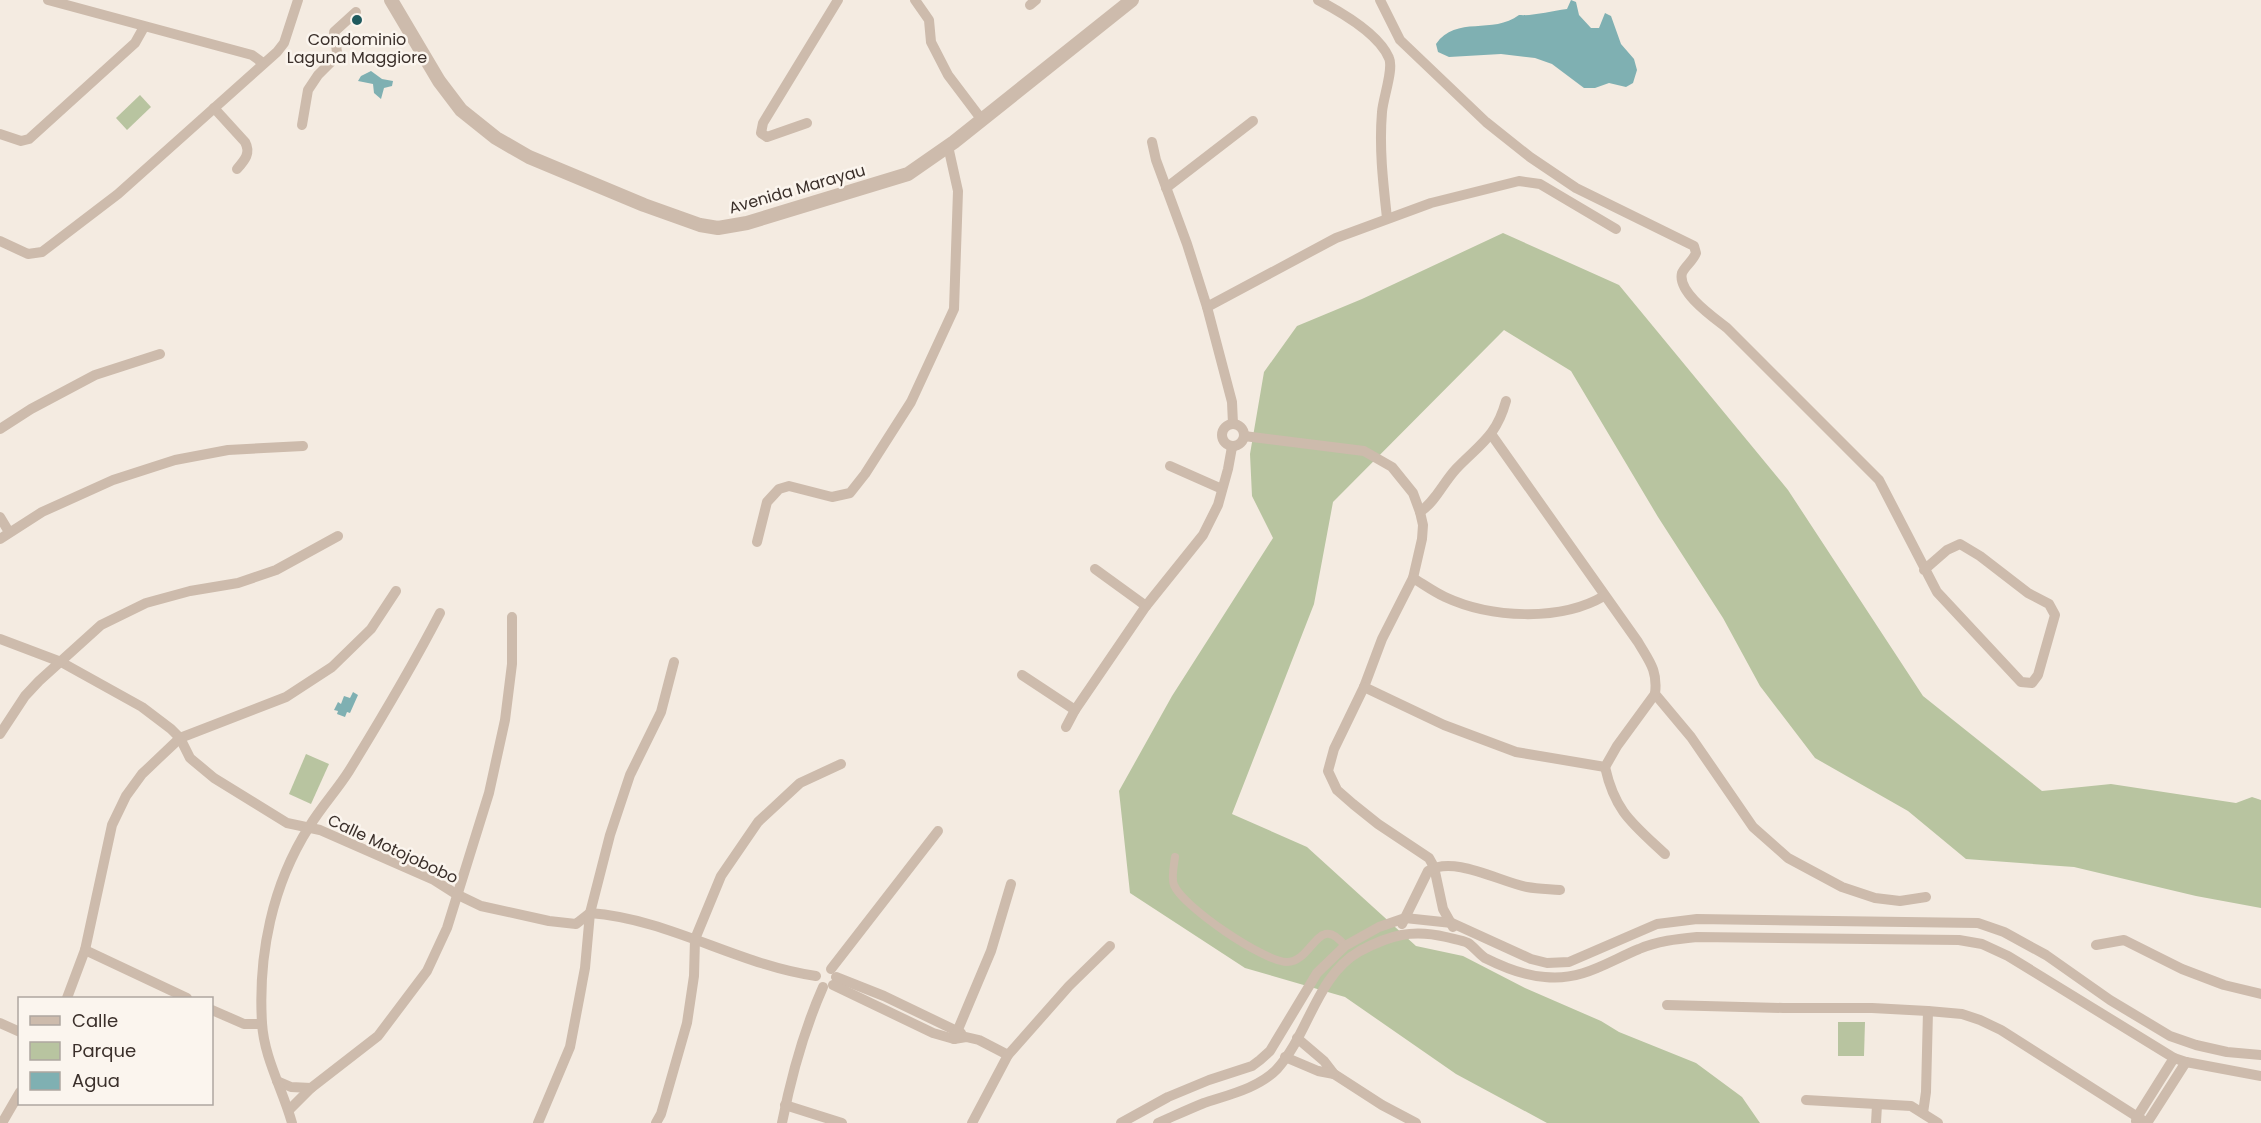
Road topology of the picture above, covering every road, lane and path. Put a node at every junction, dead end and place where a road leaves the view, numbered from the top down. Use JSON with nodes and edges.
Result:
{"nodes":[{"id":1,"x":48,"y":0,"type":"edge"},
{"id":2,"x":298,"y":0,"type":"edge"},
{"id":3,"x":391,"y":0,"type":"edge"},
{"id":4,"x":838,"y":0,"type":"edge"},
{"id":5,"x":915,"y":0,"type":"edge"},
{"id":6,"x":1132,"y":0,"type":"edge"},
{"id":7,"x":1318,"y":0,"type":"edge"},
{"id":8,"x":1380,"y":0,"type":"edge"},
{"id":9,"x":356,"y":12,"type":"dead end"},
{"id":10,"x":144,"y":27,"type":"junction"},
{"id":11,"x":263,"y":63,"type":"junction"},
{"id":12,"x":214,"y":108,"type":"junction"},
{"id":13,"x":982,"y":120,"type":"junction"},
{"id":14,"x":1253,"y":121,"type":"dead end"},
{"id":15,"x":807,"y":123,"type":"dead end"},
{"id":16,"x":302,"y":125,"type":"dead end"},
{"id":17,"x":0,"y":134,"type":"edge"},
{"id":18,"x":1152,"y":142,"type":"dead end"},
{"id":19,"x":948,"y":146,"type":"junction"},
{"id":20,"x":237,"y":169,"type":"dead end"},
{"id":21,"x":1166,"y":188,"type":"junction"},
{"id":22,"x":1387,"y":218,"type":"junction"},
{"id":23,"x":1616,"y":229,"type":"dead end"},
{"id":24,"x":0,"y":241,"type":"edge"},
{"id":25,"x":1207,"y":307,"type":"junction"},
{"id":26,"x":160,"y":354,"type":"dead end"},
{"id":27,"x":1506,"y":401,"type":"dead end"},
{"id":28,"x":1233,"y":424,"type":"junction"},
{"id":29,"x":0,"y":429,"type":"edge"},
{"id":30,"x":1491,"y":434,"type":"junction"},
{"id":31,"x":1244,"y":436,"type":"junction"},
{"id":32,"x":303,"y":446,"type":"dead end"},
{"id":33,"x":1232,"y":447,"type":"junction"},
{"id":34,"x":1170,"y":466,"type":"dead end"},
{"id":35,"x":1222,"y":489,"type":"junction"},
{"id":36,"x":1420,"y":512,"type":"junction"},
{"id":37,"x":0,"y":517,"type":"edge"},
{"id":38,"x":9,"y":532,"type":"junction"},
{"id":39,"x":338,"y":537,"type":"dead end"},
{"id":40,"x":0,"y":539,"type":"edge"},
{"id":41,"x":757,"y":542,"type":"dead end"},
{"id":42,"x":1095,"y":569,"type":"dead end"},
{"id":43,"x":1924,"y":570,"type":"junction"},
{"id":44,"x":1413,"y":578,"type":"junction"},
{"id":45,"x":396,"y":591,"type":"dead end"},
{"id":46,"x":1604,"y":596,"type":"junction"},
{"id":47,"x":1146,"y":606,"type":"junction"},
{"id":48,"x":440,"y":613,"type":"dead end"},
{"id":49,"x":512,"y":616,"type":"dead end"},
{"id":50,"x":0,"y":639,"type":"edge"},
{"id":51,"x":61,"y":662,"type":"junction"},
{"id":52,"x":674,"y":662,"type":"dead end"},
{"id":53,"x":1022,"y":675,"type":"dead end"},
{"id":54,"x":1364,"y":687,"type":"junction"},
{"id":55,"x":1655,"y":693,"type":"junction"},
{"id":56,"x":1075,"y":710,"type":"junction"},
{"id":57,"x":1066,"y":728,"type":"dead end"},
{"id":58,"x":0,"y":734,"type":"edge"},
{"id":59,"x":180,"y":738,"type":"junction"},
{"id":60,"x":841,"y":764,"type":"dead end"},
{"id":61,"x":1605,"y":767,"type":"junction"},
{"id":62,"x":309,"y":827,"type":"junction"},
{"id":63,"x":938,"y":831,"type":"dead end"},
{"id":64,"x":1665,"y":854,"type":"dead end"},
{"id":65,"x":1175,"y":857,"type":"dead end"},
{"id":66,"x":1434,"y":867,"type":"junction"},
{"id":67,"x":1011,"y":884,"type":"dead end"},
{"id":68,"x":1560,"y":890,"type":"dead end"},
{"id":69,"x":456,"y":894,"type":"junction"},
{"id":70,"x":1926,"y":897,"type":"dead end"},
{"id":71,"x":590,"y":913,"type":"junction"},
{"id":72,"x":1405,"y":918,"type":"junction"},
{"id":73,"x":1806,"y":921,"type":"junction"},
{"id":74,"x":1452,"y":922,"type":"junction"},
{"id":75,"x":1397,"y":935,"type":"junction"},
{"id":76,"x":695,"y":939,"type":"junction"},
{"id":77,"x":1454,"y":939,"type":"junction"},
{"id":78,"x":1806,"y":939,"type":"junction"},
{"id":79,"x":2096,"y":945,"type":"dead end"},
{"id":80,"x":1110,"y":946,"type":"dead end"},
{"id":81,"x":1345,"y":946,"type":"junction"},
{"id":82,"x":85,"y":950,"type":"junction"},
{"id":83,"x":816,"y":976,"type":"junction"},
{"id":84,"x":831,"y":980,"type":"junction"},
{"id":85,"x":2261,"y":993,"type":"edge"},
{"id":86,"x":68,"y":997,"type":"edge"},
{"id":87,"x":184,"y":997,"type":"edge"},
{"id":88,"x":1667,"y":1005,"type":"dead end"},
{"id":89,"x":213,"y":1010,"type":"edge"},
{"id":90,"x":1928,"y":1011,"type":"junction"},
{"id":91,"x":2137,"y":1016,"type":"junction"},
{"id":92,"x":0,"y":1023,"type":"edge"},
{"id":93,"x":262,"y":1024,"type":"junction"},
{"id":94,"x":2128,"y":1030,"type":"junction"},
{"id":95,"x":18,"y":1031,"type":"edge"},
{"id":96,"x":959,"y":1035,"type":"junction"},
{"id":97,"x":1297,"y":1038,"type":"junction"},
{"id":98,"x":2227,"y":1052,"type":"junction"},
{"id":99,"x":1008,"y":1055,"type":"junction"},
{"id":100,"x":2261,"y":1055,"type":"edge"},
{"id":101,"x":1285,"y":1057,"type":"junction"},
{"id":102,"x":2174,"y":1058,"type":"junction"},
{"id":103,"x":2186,"y":1062,"type":"junction"},
{"id":104,"x":2225,"y":1069,"type":"junction"},
{"id":105,"x":1334,"y":1074,"type":"junction"},
{"id":106,"x":2261,"y":1076,"type":"edge"},
{"id":107,"x":277,"y":1081,"type":"junction"},
{"id":108,"x":1200,"y":1084,"type":"junction"},
{"id":109,"x":311,"y":1088,"type":"junction"},
{"id":110,"x":18,"y":1095,"type":"edge"},
{"id":111,"x":1176,"y":1095,"type":"junction"},
{"id":112,"x":1806,"y":1100,"type":"dead end"},
{"id":113,"x":1203,"y":1104,"type":"junction"},
{"id":114,"x":1877,"y":1105,"type":"junction"},
{"id":115,"x":785,"y":1106,"type":"junction"},
{"id":116,"x":289,"y":1110,"type":"junction"},
{"id":117,"x":1184,"y":1111,"type":"junction"},
{"id":118,"x":1923,"y":1113,"type":"junction"},
{"id":119,"x":2136,"y":1120,"type":"edge"},
{"id":120,"x":1409,"y":1121,"type":"edge"},
{"id":121,"x":2,"y":1123,"type":"edge"},
{"id":122,"x":292,"y":1123,"type":"edge"},
{"id":123,"x":540,"y":1123,"type":"edge"},
{"id":124,"x":656,"y":1123,"type":"edge"},
{"id":125,"x":782,"y":1123,"type":"edge"},
{"id":126,"x":842,"y":1123,"type":"edge"},
{"id":127,"x":972,"y":1123,"type":"edge"},
{"id":128,"x":1121,"y":1123,"type":"edge"},
{"id":129,"x":1158,"y":1123,"type":"edge"},
{"id":130,"x":1876,"y":1123,"type":"edge"},
{"id":131,"x":1938,"y":1123,"type":"edge"},
{"id":132,"x":2147,"y":1123,"type":"edge"}],
"edges":[{"from":1,"to":10,"type":"street"},
{"from":2,"to":11,"type":"street"},
{"from":3,"to":19,"type":"street","name":"Avenida Marayau"},
{"from":4,"to":15,"type":"street"},
{"from":5,"to":13,"type":"street"},
{"from":6,"to":13,"type":"street","name":"Avenida Marayau"},
{"from":7,"to":22,"type":"street"},
{"from":8,"to":43,"type":"street"},
{"from":9,"to":16,"type":"street"},
{"from":10,"to":11,"type":"street"},
{"from":10,"to":17,"type":"street"},
{"from":11,"to":12,"type":"street"},
{"from":12,"to":20,"type":"street"},
{"from":12,"to":24,"type":"street"},
{"from":13,"to":19,"type":"street","name":"Avenida Marayau"},
{"from":14,"to":21,"type":"street"},
{"from":18,"to":21,"type":"street"},
{"from":19,"to":41,"type":"street"},
{"from":21,"to":25,"type":"street"},
{"from":22,"to":23,"type":"street"},
{"from":22,"to":25,"type":"street"},
{"from":25,"to":28,"type":"street"},
{"from":26,"to":29,"type":"street"},
{"from":27,"to":30,"type":"street"},
{"from":28,"to":31,"type":"street"},
{"from":28,"to":33,"type":"street"},
{"from":30,"to":36,"type":"street"},
{"from":30,"to":46,"type":"street"},
{"from":31,"to":33,"type":"street"},
{"from":31,"to":36,"type":"street"},
{"from":32,"to":38,"type":"street"},
{"from":33,"to":35,"type":"street"},
{"from":34,"to":35,"type":"street"},
{"from":35,"to":47,"type":"street"},
{"from":36,"to":44,"type":"street"},
{"from":37,"to":38,"type":"street"},
{"from":38,"to":40,"type":"street"},
{"from":39,"to":51,"type":"street"},
{"from":42,"to":47,"type":"street"},
{"from":43,"to":43,"type":"street"},
{"from":44,"to":46,"type":"street"},
{"from":44,"to":54,"type":"street"},
{"from":45,"to":59,"type":"street"},
{"from":46,"to":55,"type":"street"},
{"from":47,"to":56,"type":"street"},
{"from":48,"to":62,"type":"street"},
{"from":49,"to":69,"type":"street"},
{"from":50,"to":51,"type":"street","name":"Calle Motojobobo"},
{"from":51,"to":58,"type":"street"},
{"from":51,"to":59,"type":"street","name":"Calle Motojobobo"},
{"from":52,"to":71,"type":"street"},
{"from":53,"to":56,"type":"street"},
{"from":54,"to":61,"type":"street"},
{"from":54,"to":66,"type":"street"},
{"from":55,"to":61,"type":"street"},
{"from":55,"to":70,"type":"street"},
{"from":56,"to":57,"type":"street"},
{"from":59,"to":62,"type":"street","name":"Calle Motojobobo"},
{"from":59,"to":82,"type":"street"},
{"from":60,"to":76,"type":"street"},
{"from":61,"to":64,"type":"street"},
{"from":62,"to":69,"type":"street","name":"Calle Motojobobo"},
{"from":62,"to":93,"type":"street"},
{"from":63,"to":84,"type":"street"},
{"from":65,"to":81,"type":"street"},
{"from":66,"to":68,"type":"street"},
{"from":66,"to":72,"type":"street"},
{"from":66,"to":74,"type":"street"},
{"from":67,"to":96,"type":"street"},
{"from":69,"to":71,"type":"street","name":"Calle Motojobobo"},
{"from":69,"to":109,"type":"street"},
{"from":71,"to":76,"type":"street","name":"Calle Motojobobo"},
{"from":71,"to":123,"type":"street"},
{"from":72,"to":74,"type":"street"},
{"from":72,"to":75,"type":"street"},
{"from":72,"to":81,"type":"street"},
{"from":73,"to":74,"type":"street"},
{"from":73,"to":78,"type":"street"},
{"from":73,"to":91,"type":"street"},
{"from":74,"to":77,"type":"street"},
{"from":75,"to":77,"type":"street"},
{"from":75,"to":97,"type":"street"},
{"from":76,"to":83,"type":"street","name":"Calle Motojobobo"},
{"from":76,"to":124,"type":"street"},
{"from":77,"to":78,"type":"street"},
{"from":78,"to":94,"type":"street"},
{"from":79,"to":85,"type":"street"},
{"from":80,"to":99,"type":"street"},
{"from":81,"to":108,"type":"street"},
{"from":82,"to":86,"type":"street"},
{"from":82,"to":87,"type":"street"},
{"from":83,"to":84,"type":"street"},
{"from":83,"to":84,"type":"street"},
{"from":84,"to":96,"type":"street"},
{"from":84,"to":115,"type":"street"},
{"from":88,"to":90,"type":"street"},
{"from":89,"to":93,"type":"street"},
{"from":90,"to":118,"type":"street"},
{"from":90,"to":119,"type":"street"},
{"from":91,"to":94,"type":"street"},
{"from":91,"to":98,"type":"street"},
{"from":92,"to":95,"type":"street"},
{"from":93,"to":107,"type":"street"},
{"from":94,"to":102,"type":"street"},
{"from":96,"to":99,"type":"street"},
{"from":97,"to":101,"type":"street"},
{"from":97,"to":105,"type":"street"},
{"from":98,"to":100,"type":"street"},
{"from":98,"to":104,"type":"street"},
{"from":99,"to":127,"type":"street"},
{"from":101,"to":105,"type":"street"},
{"from":101,"to":113,"type":"street"},
{"from":102,"to":103,"type":"street"},
{"from":102,"to":119,"type":"street"},
{"from":103,"to":104,"type":"street"},
{"from":103,"to":132,"type":"street"},
{"from":104,"to":106,"type":"street"},
{"from":105,"to":120,"type":"street"},
{"from":107,"to":109,"type":"street"},
{"from":107,"to":116,"type":"street"},
{"from":108,"to":111,"type":"street"},
{"from":108,"to":113,"type":"street"},
{"from":109,"to":116,"type":"street"},
{"from":110,"to":121,"type":"street"},
{"from":111,"to":117,"type":"street"},
{"from":111,"to":128,"type":"street"},
{"from":112,"to":114,"type":"street"},
{"from":113,"to":117,"type":"street"},
{"from":114,"to":118,"type":"street"},
{"from":114,"to":130,"type":"street"},
{"from":115,"to":125,"type":"street"},
{"from":115,"to":126,"type":"street"},
{"from":116,"to":122,"type":"street"},
{"from":117,"to":129,"type":"street"},
{"from":118,"to":131,"type":"street"},
{"from":119,"to":132,"type":"street"}]}
